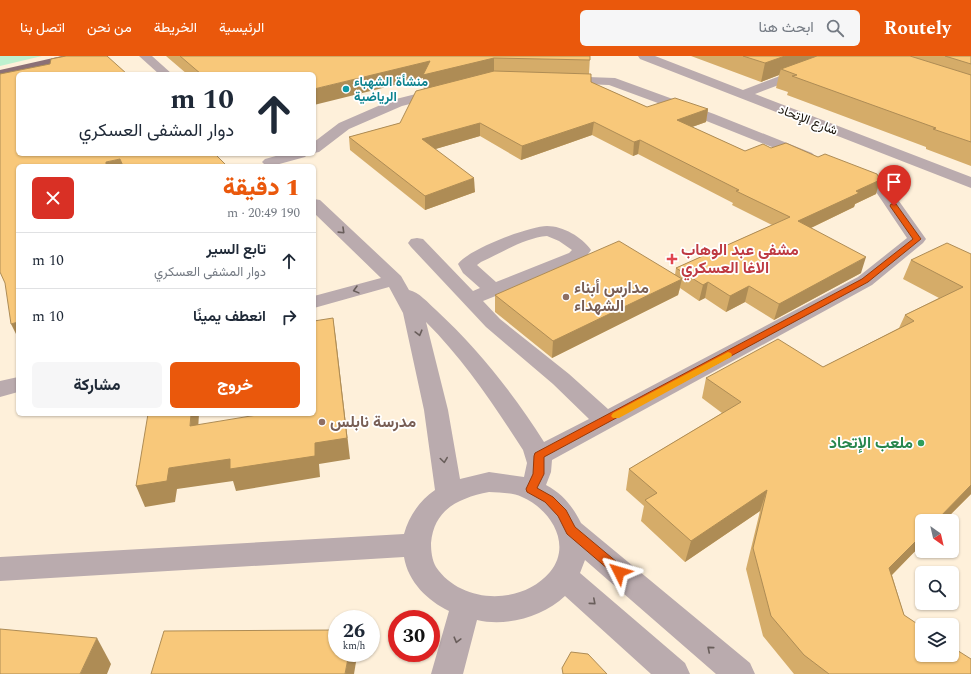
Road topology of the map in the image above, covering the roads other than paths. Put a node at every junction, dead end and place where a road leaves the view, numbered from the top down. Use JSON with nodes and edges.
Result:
{"nodes":[{"id":1,"x":145,"y":56,"type":"edge"},
{"id":2,"x":644,"y":56,"type":"edge"},
{"id":3,"x":844,"y":56,"type":"edge"},
{"id":4,"x":81,"y":59,"type":"edge"},
{"id":5,"x":39,"y":72,"type":"edge"},
{"id":6,"x":164,"y":72,"type":"edge"},
{"id":7,"x":0,"y":74,"type":"edge"},
{"id":8,"x":16,"y":78,"type":"edge"},
{"id":9,"x":548,"y":79,"type":"edge"},
{"id":10,"x":0,"y":82,"type":"edge"},
{"id":11,"x":457,"y":88,"type":"edge"},
{"id":12,"x":744,"y":95,"type":"junction"},
{"id":13,"x":316,"y":147,"type":"edge"},
{"id":14,"x":291,"y":156,"type":"edge"},
{"id":15,"x":268,"y":161,"type":"edge"},
{"id":16,"x":971,"y":183,"type":"edge"},
{"id":17,"x":316,"y":206,"type":"edge"},
{"id":18,"x":417,"y":243,"type":"dead end"},
{"id":19,"x":397,"y":284,"type":"junction"},
{"id":20,"x":493,"y":290,"type":"junction"},
{"id":21,"x":470,"y":299,"type":"junction"},
{"id":22,"x":316,"y":302,"type":"edge"},
{"id":23,"x":16,"y":385,"type":"edge"},
{"id":24,"x":0,"y":389,"type":"edge"},
{"id":25,"x":606,"y":421,"type":"junction"},
{"id":26,"x":539,"y":456,"type":"junction"},
{"id":27,"x":531,"y":489,"type":"junction"},
{"id":28,"x":449,"y":494,"type":"junction"},
{"id":29,"x":571,"y":531,"type":"junction"},
{"id":30,"x":416,"y":545,"type":"junction"},
{"id":31,"x":0,"y":569,"type":"edge"},
{"id":32,"x":564,"y":577,"type":"junction"},
{"id":33,"x":466,"y":605,"type":"junction"},
{"id":34,"x":447,"y":674,"type":"edge"},
{"id":35,"x":674,"y":674,"type":"edge"},
{"id":36,"x":740,"y":674,"type":"edge"}],
"edges":[{"from":1,"to":6,"type":"street"},
{"from":2,"to":12,"type":"street","name":"شارع الإتحاد"},
{"from":3,"to":12,"type":"street"},
{"from":4,"to":5,"type":"main road"},
{"from":4,"to":7,"type":"main road"},
{"from":8,"to":10,"type":"main road"},
{"from":9,"to":25,"type":"street"},
{"from":11,"to":13,"type":"street"},
{"from":12,"to":16,"type":"street","name":"شارع الإتحاد"},
{"from":14,"to":15,"type":"street"},
{"from":17,"to":19,"type":"street","one_way":true},
{"from":18,"to":21,"type":"street"},
{"from":19,"to":22,"type":"street","one_way":true},
{"from":19,"to":26,"type":"street"},
{"from":19,"to":28,"type":"street","one_way":true},
{"from":20,"to":20,"type":"street"},
{"from":20,"to":21,"type":"street"},
{"from":21,"to":25,"type":"street"},
{"from":23,"to":24,"type":"street"},
{"from":25,"to":26,"type":"street"},
{"from":26,"to":27,"type":"street"},
{"from":27,"to":28,"type":"street"},
{"from":27,"to":29,"type":"street"},
{"from":28,"to":30,"type":"street"},
{"from":29,"to":32,"type":"street"},
{"from":36,"to":29,"type":"street","one_way":true},
{"from":30,"to":31,"type":"street"},
{"from":30,"to":33,"type":"street"},
{"from":32,"to":33,"type":"street"},
{"from":32,"to":35,"type":"street","one_way":true},
{"from":33,"to":34,"type":"street","one_way":true}]}
